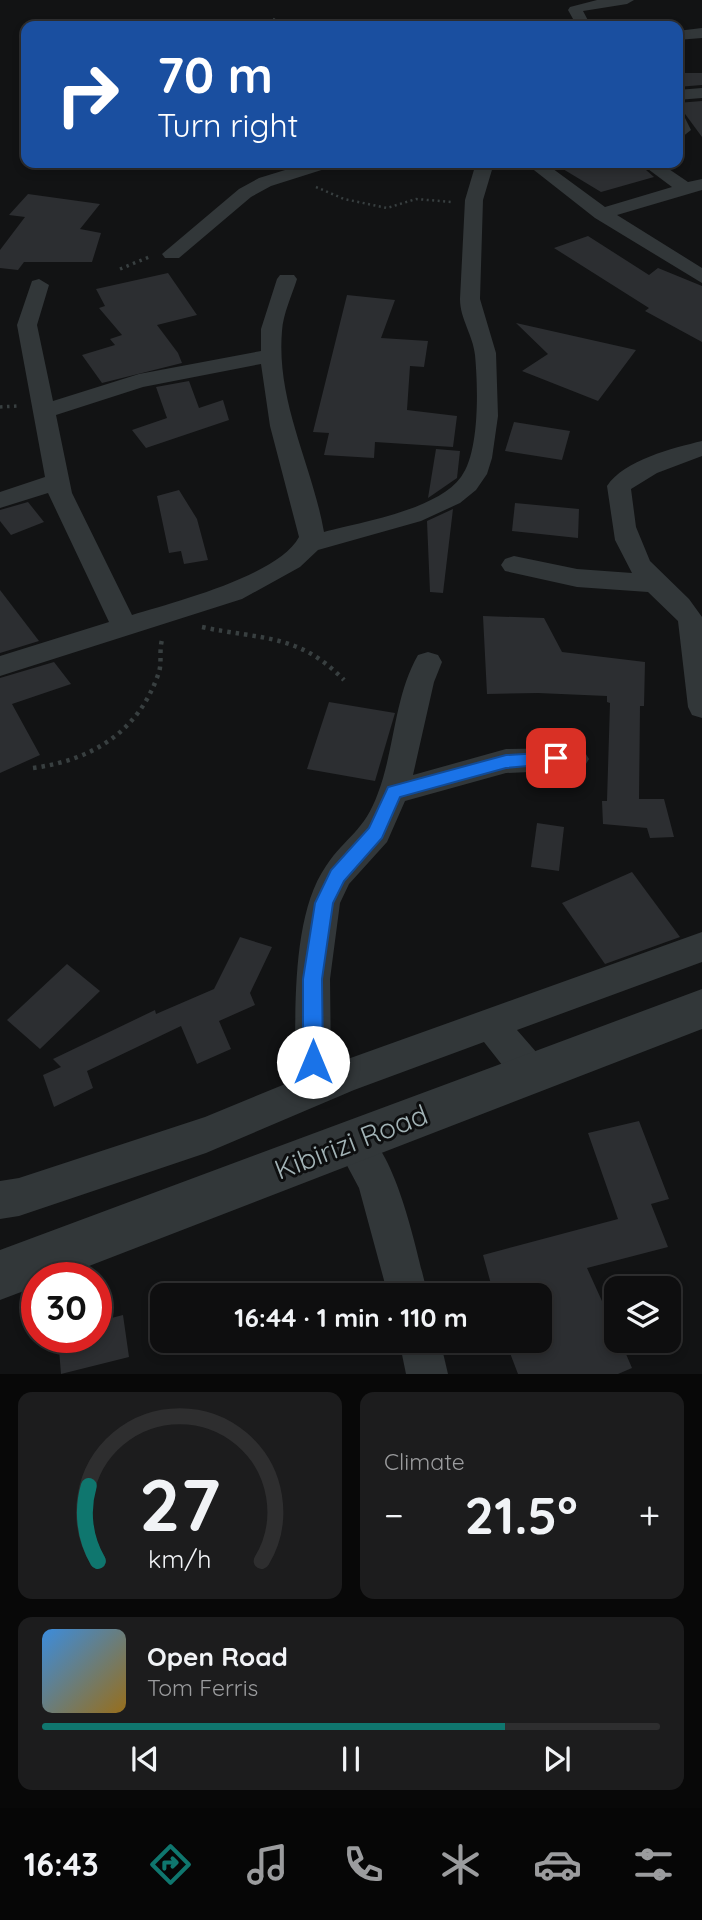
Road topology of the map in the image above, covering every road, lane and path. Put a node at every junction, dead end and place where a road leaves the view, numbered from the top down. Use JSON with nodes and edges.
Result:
{"nodes":[{"id":1,"x":627,"y":0,"type":"edge"},
{"id":2,"x":273,"y":19,"type":"dead end"},
{"id":3,"x":277,"y":21,"type":"edge"},
{"id":4,"x":581,"y":21,"type":"edge"},
{"id":5,"x":702,"y":33,"type":"edge"},
{"id":6,"x":683,"y":35,"type":"edge"},
{"id":7,"x":702,"y":93,"type":"edge"},
{"id":8,"x":683,"y":95,"type":"edge"},
{"id":9,"x":311,"y":168,"type":"edge"},
{"id":10,"x":316,"y":168,"type":"edge"},
{"id":11,"x":483,"y":168,"type":"edge"},
{"id":12,"x":541,"y":168,"type":"edge"},
{"id":13,"x":658,"y":168,"type":"edge"},
{"id":14,"x":694,"y":187,"type":"edge"},
{"id":15,"x":473,"y":200,"type":"junction"},
{"id":16,"x":602,"y":214,"type":"junction"},
{"id":17,"x":172,"y":254,"type":"dead end"},
{"id":18,"x":702,"y":277,"type":"edge"},
{"id":19,"x":287,"y":279,"type":"dead end"},
{"id":20,"x":39,"y":285,"type":"dead end"},
{"id":21,"x":271,"y":356,"type":"junction"},
{"id":22,"x":44,"y":411,"type":"junction"},
{"id":23,"x":702,"y":448,"type":"edge"},
{"id":24,"x":58,"y":481,"type":"junction"},
{"id":25,"x":0,"y":500,"type":"edge"},
{"id":26,"x":308,"y":544,"type":"junction"},
{"id":27,"x":514,"y":565,"type":"dead end"},
{"id":28,"x":656,"y":584,"type":"junction"},
{"id":29,"x":169,"y":619,"type":"junction"},
{"id":30,"x":124,"y":626,"type":"junction"},
{"id":31,"x":428,"y":662,"type":"dead end"},
{"id":32,"x":0,"y":666,"type":"edge"},
{"id":33,"x":344,"y":680,"type":"dead end"},
{"id":34,"x":702,"y":707,"type":"edge"},
{"id":35,"x":574,"y":759,"type":"dead end"},
{"id":36,"x":33,"y":768,"type":"dead end"},
{"id":37,"x":394,"y":792,"type":"junction"},
{"id":38,"x":702,"y":947,"type":"edge"},
{"id":39,"x":702,"y":1009,"type":"edge"},
{"id":40,"x":490,"y":1023,"type":"junction"},
{"id":41,"x":531,"y":1073,"type":"junction"},
{"id":42,"x":313,"y":1090,"type":"junction"},
{"id":43,"x":353,"y":1141,"type":"junction"},
{"id":44,"x":0,"y":1200,"type":"edge"},
{"id":45,"x":0,"y":1275,"type":"edge"},
{"id":46,"x":405,"y":1283,"type":"edge"},
{"id":47,"x":422,"y":1353,"type":"edge"},
{"id":48,"x":428,"y":1374,"type":"edge"}],
"edges":[{"from":1,"to":4,"type":"street"},
{"from":2,"to":3,"type":"path"},
{"from":5,"to":6,"type":"street"},
{"from":7,"to":8,"type":"street"},
{"from":9,"to":17,"type":"street"},
{"from":10,"to":15,"type":"path"},
{"from":11,"to":15,"type":"street"},
{"from":12,"to":16,"type":"street"},
{"from":13,"to":14,"type":"street"},
{"from":14,"to":16,"type":"street"},
{"from":15,"to":26,"type":"street"},
{"from":16,"to":18,"type":"street"},
{"from":19,"to":21,"type":"street"},
{"from":20,"to":22,"type":"street"},
{"from":21,"to":22,"type":"street"},
{"from":21,"to":26,"type":"street"},
{"from":22,"to":24,"type":"street"},
{"from":23,"to":28,"type":"street"},
{"from":24,"to":25,"type":"street"},
{"from":24,"to":30,"type":"street"},
{"from":26,"to":29,"type":"street"},
{"from":27,"to":28,"type":"street"},
{"from":28,"to":34,"type":"street"},
{"from":29,"to":30,"type":"street"},
{"from":29,"to":33,"type":"path"},
{"from":29,"to":36,"type":"path"},
{"from":30,"to":32,"type":"street"},
{"from":31,"to":37,"type":"street"},
{"from":35,"to":37,"type":"street"},
{"from":37,"to":42,"type":"street"},
{"from":38,"to":40,"type":"street"},
{"from":39,"to":41,"type":"street","name":"Kibirizi Road"},
{"from":40,"to":41,"type":"street"},
{"from":40,"to":42,"type":"street"},
{"from":41,"to":43,"type":"street","name":"Kibirizi Road"},
{"from":42,"to":44,"type":"street"},
{"from":43,"to":45,"type":"street","name":"Kibirizi Road"},
{"from":43,"to":46,"type":"street"},
{"from":47,"to":48,"type":"street"}]}
